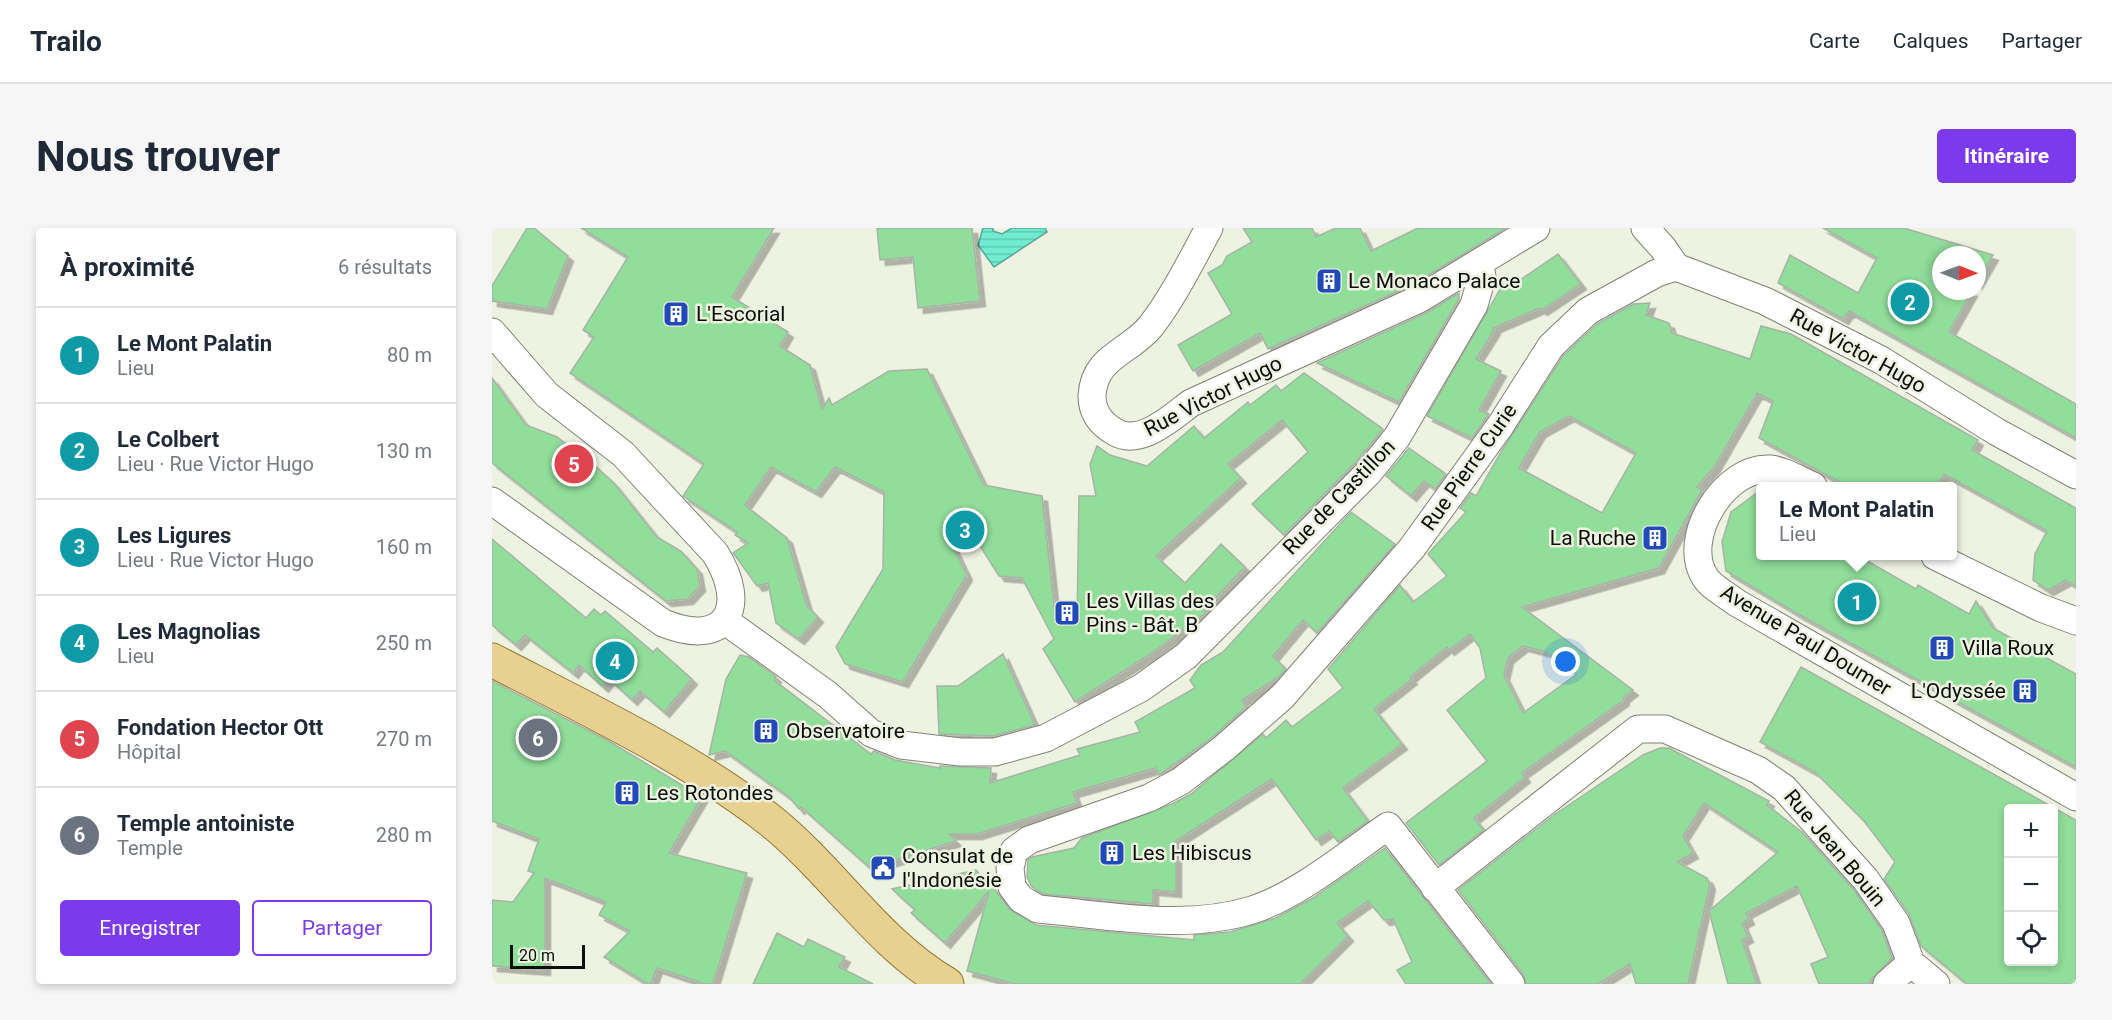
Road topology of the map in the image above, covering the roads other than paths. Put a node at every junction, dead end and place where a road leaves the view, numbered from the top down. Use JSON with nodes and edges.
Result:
{"nodes":[{"id":1,"x":1209,"y":228,"type":"edge"},
{"id":2,"x":1536,"y":228,"type":"edge"},
{"id":3,"x":1645,"y":228,"type":"edge"},
{"id":4,"x":1480,"y":265,"type":"junction"},
{"id":5,"x":1676,"y":267,"type":"junction"},
{"id":6,"x":492,"y":332,"type":"edge"},
{"id":7,"x":2076,"y":475,"type":"edge"},
{"id":8,"x":1803,"y":482,"type":"edge"},
{"id":9,"x":492,"y":501,"type":"edge"},
{"id":10,"x":1945,"y":560,"type":"edge"},
{"id":11,"x":2076,"y":607,"type":"edge"},
{"id":12,"x":2041,"y":608,"type":"junction"},
{"id":13,"x":724,"y":620,"type":"junction"},
{"id":14,"x":2076,"y":621,"type":"edge"},
{"id":15,"x":492,"y":660,"type":"edge"},
{"id":16,"x":2076,"y":797,"type":"edge"},
{"id":17,"x":1435,"y":888,"type":"junction"},
{"id":18,"x":1911,"y":963,"type":"junction"},
{"id":19,"x":947,"y":984,"type":"edge"},
{"id":20,"x":1511,"y":984,"type":"edge"},
{"id":21,"x":1887,"y":984,"type":"edge"},
{"id":22,"x":1936,"y":984,"type":"edge"}],
"edges":[{"from":1,"to":4,"type":"street","name":"Rue Victor Hugo"},
{"from":2,"to":4,"type":"street","name":"Rue Victor Hugo"},
{"from":3,"to":5,"type":"street"},
{"from":4,"to":13,"type":"street","name":"Rue de Castillon"},
{"from":5,"to":7,"type":"street","name":"Rue Victor Hugo"},
{"from":5,"to":17,"type":"street","name":"Rue Pierre Curie"},
{"from":6,"to":13,"type":"street"},
{"from":8,"to":16,"type":"street","name":"Avenue Paul Doumer"},
{"from":9,"to":13,"type":"street"},
{"from":10,"to":12,"type":"street"},
{"from":11,"to":12,"type":"street"},
{"from":12,"to":14,"type":"street"},
{"from":15,"to":19,"type":"main road"},
{"from":17,"to":18,"type":"street","name":"Rue Jean Bouin"},
{"from":17,"to":20,"type":"street"},
{"from":18,"to":21,"type":"street"},
{"from":18,"to":22,"type":"street","name":"Rue Jean Bouin"}]}
